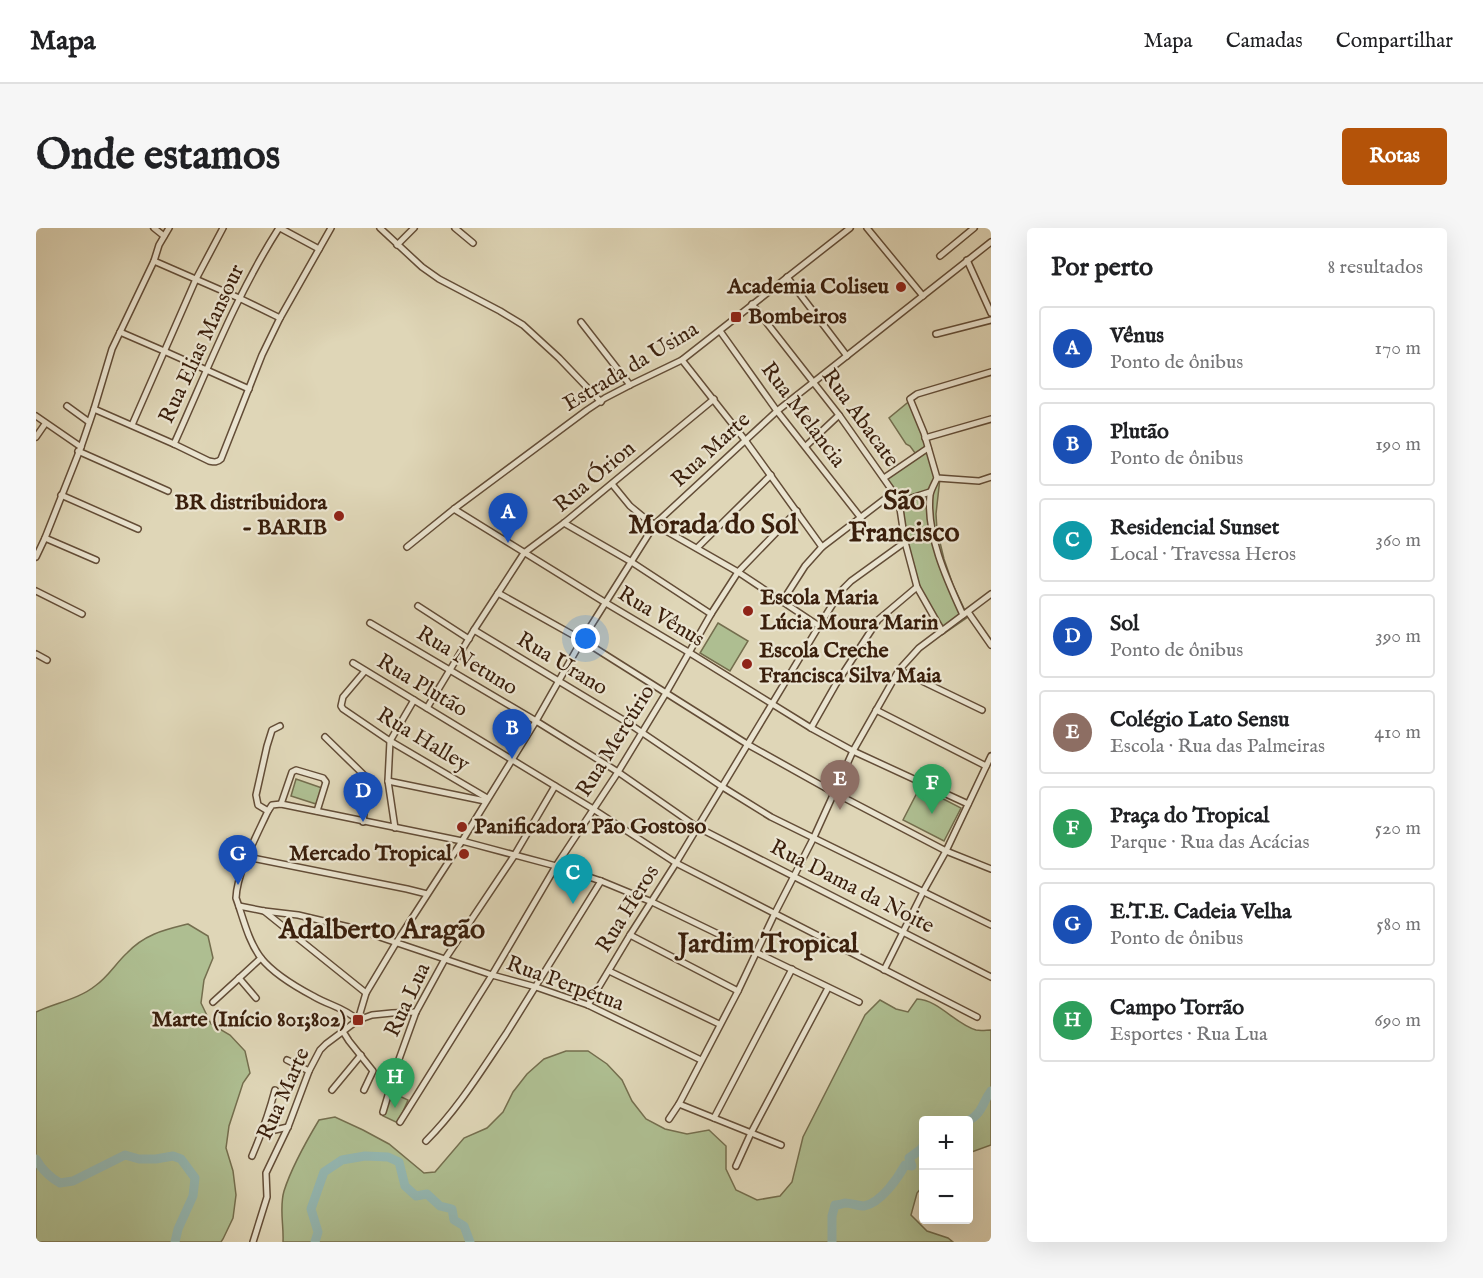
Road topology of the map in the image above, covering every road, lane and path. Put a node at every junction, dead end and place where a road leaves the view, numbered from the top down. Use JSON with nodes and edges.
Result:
{"nodes":[{"id":1,"x":154,"y":228,"type":"edge"},
{"id":2,"x":169,"y":228,"type":"edge"},
{"id":3,"x":223,"y":228,"type":"edge"},
{"id":4,"x":280,"y":228,"type":"edge"},
{"id":5,"x":331,"y":228,"type":"edge"},
{"id":6,"x":380,"y":228,"type":"edge"},
{"id":7,"x":414,"y":228,"type":"edge"},
{"id":8,"x":455,"y":228,"type":"edge"},
{"id":9,"x":867,"y":228,"type":"edge"},
{"id":10,"x":974,"y":228,"type":"edge"},
{"id":11,"x":846,"y":229,"type":"edge"},
{"id":12,"x":164,"y":236,"type":"junction"},
{"id":13,"x":991,"y":242,"type":"edge"},
{"id":14,"x":473,"y":243,"type":"dead end"},
{"id":15,"x":397,"y":245,"type":"junction"},
{"id":16,"x":319,"y":249,"type":"junction"},
{"id":17,"x":940,"y":256,"type":"dead end"},
{"id":18,"x":968,"y":260,"type":"junction"},
{"id":19,"x":154,"y":261,"type":"junction"},
{"id":20,"x":787,"y":277,"type":"junction"},
{"id":21,"x":196,"y":279,"type":"junction"},
{"id":22,"x":922,"y":296,"type":"junction"},
{"id":23,"x":239,"y":298,"type":"junction"},
{"id":24,"x":752,"y":304,"type":"junction"},
{"id":25,"x":991,"y":313,"type":"edge"},
{"id":26,"x":280,"y":318,"type":"junction"},
{"id":27,"x":991,"y":320,"type":"edge"},
{"id":28,"x":581,"y":322,"type":"dead end"},
{"id":29,"x":720,"y":331,"type":"junction"},
{"id":30,"x":120,"y":332,"type":"junction"},
{"id":31,"x":936,"y":334,"type":"dead end"},
{"id":32,"x":164,"y":351,"type":"junction"},
{"id":33,"x":847,"y":356,"type":"junction"},
{"id":34,"x":682,"y":360,"type":"junction"},
{"id":35,"x":208,"y":370,"type":"junction"},
{"id":36,"x":991,"y":372,"type":"edge"},
{"id":37,"x":813,"y":382,"type":"junction"},
{"id":38,"x":630,"y":385,"type":"junction"},
{"id":39,"x":249,"y":389,"type":"junction"},
{"id":40,"x":714,"y":399,"type":"junction"},
{"id":41,"x":600,"y":402,"type":"junction"},
{"id":42,"x":67,"y":406,"type":"dead end"},
{"id":43,"x":94,"y":409,"type":"junction"},
{"id":44,"x":777,"y":411,"type":"junction"},
{"id":45,"x":839,"y":415,"type":"junction"},
{"id":46,"x":36,"y":416,"type":"edge"},
{"id":47,"x":991,"y":418,"type":"edge"},
{"id":48,"x":89,"y":422,"type":"junction"},
{"id":49,"x":45,"y":424,"type":"junction"},
{"id":50,"x":132,"y":424,"type":"junction"},
{"id":51,"x":36,"y":437,"type":"edge"},
{"id":52,"x":925,"y":438,"type":"junction"},
{"id":53,"x":745,"y":440,"type":"junction"},
{"id":54,"x":174,"y":444,"type":"junction"},
{"id":55,"x":806,"y":446,"type":"junction"},
{"id":56,"x":928,"y":448,"type":"junction"},
{"id":57,"x":79,"y":449,"type":"junction"},
{"id":58,"x":771,"y":475,"type":"junction"},
{"id":59,"x":991,"y":477,"type":"edge"},
{"id":60,"x":884,"y":478,"type":"junction"},
{"id":61,"x":937,"y":478,"type":"junction"},
{"id":62,"x":612,"y":484,"type":"junction"},
{"id":63,"x":168,"y":491,"type":"dead end"},
{"id":64,"x":894,"y":492,"type":"junction"},
{"id":65,"x":930,"y":492,"type":"junction"},
{"id":66,"x":61,"y":495,"type":"junction"},
{"id":67,"x":899,"y":502,"type":"junction"},
{"id":68,"x":454,"y":509,"type":"junction"},
{"id":69,"x":797,"y":511,"type":"junction"},
{"id":70,"x":861,"y":518,"type":"junction"},
{"id":71,"x":564,"y":524,"type":"junction"},
{"id":72,"x":655,"y":524,"type":"junction"},
{"id":73,"x":138,"y":529,"type":"dead end"},
{"id":74,"x":45,"y":538,"type":"junction"},
{"id":75,"x":905,"y":542,"type":"junction"},
{"id":76,"x":407,"y":547,"type":"dead end"},
{"id":77,"x":822,"y":547,"type":"junction"},
{"id":78,"x":697,"y":548,"type":"junction"},
{"id":79,"x":524,"y":553,"type":"junction"},
{"id":80,"x":36,"y":557,"type":"edge"},
{"id":81,"x":96,"y":560,"type":"dead end"},
{"id":82,"x":630,"y":561,"type":"junction"},
{"id":83,"x":738,"y":572,"type":"junction"},
{"id":84,"x":917,"y":587,"type":"junction"},
{"id":85,"x":36,"y":591,"type":"edge"},
{"id":86,"x":498,"y":593,"type":"junction"},
{"id":87,"x":991,"y":594,"type":"edge"},
{"id":88,"x":782,"y":602,"type":"junction"},
{"id":89,"x":606,"y":603,"type":"junction"},
{"id":90,"x":418,"y":606,"type":"dead end"},
{"id":91,"x":82,"y":614,"type":"dead end"},
{"id":92,"x":711,"y":614,"type":"junction"},
{"id":93,"x":966,"y":614,"type":"junction"},
{"id":94,"x":370,"y":623,"type":"dead end"},
{"id":95,"x":819,"y":626,"type":"junction"},
{"id":96,"x":474,"y":630,"type":"junction"},
{"id":97,"x":942,"y":631,"type":"junction"},
{"id":98,"x":470,"y":639,"type":"junction"},
{"id":99,"x":582,"y":640,"type":"junction"},
{"id":100,"x":991,"y":645,"type":"edge"},
{"id":101,"x":690,"y":653,"type":"junction"},
{"id":102,"x":36,"y":654,"type":"edge"},
{"id":103,"x":47,"y":660,"type":"dead end"},
{"id":104,"x":353,"y":663,"type":"dead end"},
{"id":105,"x":451,"y":670,"type":"junction"},
{"id":106,"x":899,"y":670,"type":"junction"},
{"id":107,"x":365,"y":671,"type":"junction"},
{"id":108,"x":558,"y":681,"type":"junction"},
{"id":109,"x":666,"y":693,"type":"junction"},
{"id":110,"x":414,"y":700,"type":"junction"},
{"id":111,"x":772,"y":704,"type":"junction"},
{"id":112,"x":427,"y":708,"type":"junction"},
{"id":113,"x":876,"y":710,"type":"junction"},
{"id":114,"x":982,"y":710,"type":"dead end"},
{"id":115,"x":536,"y":721,"type":"junction"},
{"id":116,"x":280,"y":726,"type":"dead end"},
{"id":117,"x":811,"y":728,"type":"junction"},
{"id":118,"x":641,"y":732,"type":"junction"},
{"id":119,"x":325,"y":737,"type":"dead end"},
{"id":120,"x":390,"y":741,"type":"junction"},
{"id":121,"x":747,"y":744,"type":"junction"},
{"id":122,"x":853,"y":751,"type":"junction"},
{"id":123,"x":991,"y":756,"type":"edge"},
{"id":124,"x":512,"y":759,"type":"junction"},
{"id":125,"x":986,"y":766,"type":"junction"},
{"id":126,"x":618,"y":772,"type":"junction"},
{"id":127,"x":387,"y":781,"type":"junction"},
{"id":128,"x":555,"y":786,"type":"junction"},
{"id":129,"x":721,"y":786,"type":"junction"},
{"id":130,"x":833,"y":792,"type":"junction"},
{"id":131,"x":486,"y":800,"type":"junction"},
{"id":132,"x":281,"y":804,"type":"junction"},
{"id":133,"x":968,"y":804,"type":"junction"},
{"id":134,"x":593,"y":809,"type":"junction"},
{"id":135,"x":268,"y":811,"type":"junction"},
{"id":136,"x":317,"y":811,"type":"junction"},
{"id":137,"x":363,"y":822,"type":"junction"},
{"id":138,"x":697,"y":827,"type":"junction"},
{"id":139,"x":395,"y":828,"type":"junction"},
{"id":140,"x":814,"y":837,"type":"junction"},
{"id":141,"x":462,"y":841,"type":"junction"},
{"id":142,"x":946,"y":850,"type":"junction"},
{"id":143,"x":514,"y":856,"type":"junction"},
{"id":144,"x":247,"y":857,"type":"junction"},
{"id":145,"x":676,"y":863,"type":"junction"},
{"id":146,"x":556,"y":866,"type":"junction"},
{"id":147,"x":991,"y":869,"type":"edge"},
{"id":148,"x":793,"y":877,"type":"junction"},
{"id":149,"x":601,"y":881,"type":"junction"},
{"id":150,"x":923,"y":892,"type":"junction"},
{"id":151,"x":427,"y":894,"type":"junction"},
{"id":152,"x":652,"y":902,"type":"junction"},
{"id":153,"x":239,"y":906,"type":"junction"},
{"id":154,"x":264,"y":911,"type":"junction"},
{"id":155,"x":774,"y":913,"type":"junction"},
{"id":156,"x":991,"y":925,"type":"edge"},
{"id":157,"x":904,"y":932,"type":"junction"},
{"id":158,"x":630,"y":935,"type":"junction"},
{"id":159,"x":396,"y":943,"type":"junction"},
{"id":160,"x":756,"y":953,"type":"junction"},
{"id":161,"x":261,"y":958,"type":"junction"},
{"id":162,"x":445,"y":959,"type":"junction"},
{"id":163,"x":792,"y":969,"type":"junction"},
{"id":164,"x":884,"y":970,"type":"junction"},
{"id":165,"x":609,"y":971,"type":"junction"},
{"id":166,"x":492,"y":975,"type":"junction"},
{"id":167,"x":991,"y":977,"type":"edge"},
{"id":168,"x":239,"y":978,"type":"junction"},
{"id":169,"x":536,"y":987,"type":"junction"},
{"id":170,"x":828,"y":988,"type":"junction"},
{"id":171,"x":738,"y":991,"type":"junction"},
{"id":172,"x":366,"y":993,"type":"junction"},
{"id":173,"x":256,"y":998,"type":"dead end"},
{"id":174,"x":213,"y":1002,"type":"dead end"},
{"id":175,"x":859,"y":1002,"type":"dead end"},
{"id":176,"x":588,"y":1005,"type":"junction"},
{"id":177,"x":416,"y":1012,"type":"junction"},
{"id":178,"x":977,"y":1017,"type":"dead end"},
{"id":179,"x":358,"y":1020,"type":"junction"},
{"id":180,"x":720,"y":1024,"type":"junction"},
{"id":181,"x":342,"y":1030,"type":"junction"},
{"id":182,"x":361,"y":1055,"type":"junction"},
{"id":183,"x":287,"y":1060,"type":"dead end"},
{"id":184,"x":701,"y":1060,"type":"junction"},
{"id":185,"x":309,"y":1071,"type":"junction"},
{"id":186,"x":275,"y":1090,"type":"dead end"},
{"id":187,"x":332,"y":1090,"type":"dead end"},
{"id":188,"x":364,"y":1090,"type":"dead end"},
{"id":189,"x":679,"y":1104,"type":"junction"},
{"id":190,"x":383,"y":1112,"type":"dead end"},
{"id":191,"x":714,"y":1118,"type":"junction"},
{"id":192,"x":669,"y":1119,"type":"dead end"},
{"id":193,"x":400,"y":1122,"type":"dead end"},
{"id":194,"x":288,"y":1127,"type":"junction"},
{"id":195,"x":262,"y":1133,"type":"junction"},
{"id":196,"x":751,"y":1133,"type":"junction"},
{"id":197,"x":426,"y":1141,"type":"dead end"},
{"id":198,"x":781,"y":1145,"type":"dead end"},
{"id":199,"x":252,"y":1156,"type":"dead end"},
{"id":200,"x":736,"y":1166,"type":"dead end"},
{"id":201,"x":253,"y":1242,"type":"edge"}],
"edges":[{"from":1,"to":12,"type":"street"},
{"from":2,"to":12,"type":"street"},
{"from":3,"to":21,"type":"street"},
{"from":4,"to":16,"type":"street"},
{"from":4,"to":23,"type":"street","name":"Rua Elias Mansour"},
{"from":5,"to":16,"type":"street"},
{"from":6,"to":15,"type":"street"},
{"from":7,"to":15,"type":"street"},
{"from":8,"to":14,"type":"street"},
{"from":9,"to":22,"type":"street"},
{"from":10,"to":17,"type":"street"},
{"from":11,"to":20,"type":"street","name":"Estrada da Usina"},
{"from":12,"to":19,"type":"street"},
{"from":13,"to":18,"type":"street","name":"Rua Marte"},
{"from":15,"to":41,"type":"street"},
{"from":16,"to":26,"type":"street"},
{"from":18,"to":22,"type":"street","name":"Rua Marte"},
{"from":18,"to":25,"type":"street"},
{"from":19,"to":21,"type":"street"},
{"from":19,"to":30,"type":"street"},
{"from":20,"to":24,"type":"street","name":"Estrada da Usina"},
{"from":20,"to":33,"type":"street"},
{"from":21,"to":23,"type":"street"},
{"from":21,"to":32,"type":"street"},
{"from":22,"to":33,"type":"street","name":"Rua Marte"},
{"from":23,"to":26,"type":"street"},
{"from":23,"to":35,"type":"street","name":"Rua Elias Mansour"},
{"from":24,"to":29,"type":"street","name":"Estrada da Usina"},
{"from":24,"to":37,"type":"street","name":"Rua Abacate"},
{"from":26,"to":39,"type":"street"},
{"from":27,"to":31,"type":"street"},
{"from":28,"to":38,"type":"street"},
{"from":29,"to":34,"type":"street","name":"Estrada da Usina"},
{"from":29,"to":44,"type":"street","name":"Rua Melancia"},
{"from":30,"to":32,"type":"street"},
{"from":30,"to":43,"type":"street"},
{"from":32,"to":35,"type":"street"},
{"from":32,"to":50,"type":"street"},
{"from":33,"to":37,"type":"street","name":"Rua Marte"},
{"from":34,"to":38,"type":"street","name":"Estrada da Usina"},
{"from":34,"to":40,"type":"street"},
{"from":35,"to":39,"type":"street"},
{"from":35,"to":54,"type":"street","name":"Rua Elias Mansour"},
{"from":36,"to":52,"type":"street"},
{"from":37,"to":44,"type":"street","name":"Rua Marte"},
{"from":37,"to":45,"type":"street","name":"Rua Abacate"},
{"from":38,"to":41,"type":"street","name":"Estrada da Usina"},
{"from":39,"to":54,"type":"street"},
{"from":40,"to":53,"type":"street"},
{"from":40,"to":62,"type":"street","name":"Rua Órion"},
{"from":41,"to":68,"type":"street","name":"Estrada da Usina"},
{"from":42,"to":48,"type":"street"},
{"from":43,"to":48,"type":"street"},
{"from":43,"to":50,"type":"street"},
{"from":44,"to":53,"type":"street","name":"Rua Marte"},
{"from":44,"to":55,"type":"street","name":"Rua Melancia"},
{"from":45,"to":55,"type":"street"},
{"from":45,"to":60,"type":"street","name":"Rua Abacate"},
{"from":46,"to":49,"type":"street"},
{"from":47,"to":52,"type":"street"},
{"from":48,"to":57,"type":"street"},
{"from":49,"to":51,"type":"street"},
{"from":49,"to":57,"type":"street"},
{"from":50,"to":54,"type":"street"},
{"from":52,"to":56,"type":"street"},
{"from":53,"to":58,"type":"street"},
{"from":53,"to":72,"type":"street","name":"Rua Marte"},
{"from":55,"to":70,"type":"street","name":"Rua Melancia"},
{"from":56,"to":60,"type":"street"},
{"from":56,"to":61,"type":"street"},
{"from":57,"to":63,"type":"street"},
{"from":57,"to":66,"type":"street"},
{"from":58,"to":69,"type":"street"},
{"from":58,"to":78,"type":"street"},
{"from":59,"to":61,"type":"street"},
{"from":60,"to":64,"type":"street","name":"Rua Abacate"},
{"from":61,"to":65,"type":"street"},
{"from":62,"to":71,"type":"street","name":"Rua Órion"},
{"from":62,"to":72,"type":"street"},
{"from":64,"to":67,"type":"street","name":"Rua Abacate"},
{"from":64,"to":70,"type":"street"},
{"from":65,"to":67,"type":"street"},
{"from":65,"to":93,"type":"street"},
{"from":66,"to":73,"type":"street"},
{"from":66,"to":74,"type":"street"},
{"from":67,"to":75,"type":"street","name":"Rua Abacate"},
{"from":68,"to":76,"type":"street","name":"Estrada da Usina"},
{"from":68,"to":79,"type":"street","name":"Rua Vênus"},
{"from":69,"to":77,"type":"street"},
{"from":69,"to":83,"type":"street","name":"Rua Mercúrio"},
{"from":70,"to":77,"type":"street"},
{"from":71,"to":79,"type":"street","name":"Rua Órion"},
{"from":71,"to":82,"type":"street"},
{"from":72,"to":78,"type":"street"},
{"from":72,"to":82,"type":"street","name":"Rua Marte"},
{"from":74,"to":80,"type":"street"},
{"from":74,"to":81,"type":"street"},
{"from":75,"to":84,"type":"street","name":"Rua Abacate"},
{"from":75,"to":95,"type":"street","name":"Rua Heros"},
{"from":77,"to":88,"type":"street"},
{"from":78,"to":83,"type":"street"},
{"from":79,"to":86,"type":"street","name":"Rua Órion"},
{"from":79,"to":89,"type":"street","name":"Rua Vênus"},
{"from":82,"to":89,"type":"street","name":"Rua Marte"},
{"from":82,"to":92,"type":"street"},
{"from":83,"to":88,"type":"street"},
{"from":83,"to":92,"type":"street","name":"Rua Mercúrio"},
{"from":84,"to":97,"type":"street","name":"Rua Abacate"},
{"from":84,"to":117,"type":"street"},
{"from":85,"to":91,"type":"street"},
{"from":86,"to":96,"type":"street","name":"Rua Órion"},
{"from":86,"to":99,"type":"street"},
{"from":87,"to":93,"type":"street"},
{"from":88,"to":95,"type":"street"},
{"from":89,"to":99,"type":"street","name":"Rua Marte"},
{"from":89,"to":101,"type":"street","name":"Rua Vênus"},
{"from":90,"to":98,"type":"street"},
{"from":92,"to":101,"type":"street","name":"Rua Mercúrio"},
{"from":93,"to":97,"type":"street"},
{"from":93,"to":100,"type":"street"},
{"from":94,"to":105,"type":"street","name":"Rua Netuno"},
{"from":95,"to":111,"type":"street","name":"Rua Heros"},
{"from":96,"to":98,"type":"street","name":"Rua Órion"},
{"from":96,"to":108,"type":"street","name":"Rua Urano"},
{"from":97,"to":106,"type":"street"},
{"from":98,"to":105,"type":"street","name":"Rua Órion"},
{"from":99,"to":108,"type":"street","name":"Rua Marte"},
{"from":99,"to":109,"type":"street"},
{"from":101,"to":109,"type":"street","name":"Rua Mercúrio"},
{"from":101,"to":111,"type":"street","name":"Rua Vênus"},
{"from":102,"to":103,"type":"street"},
{"from":104,"to":107,"type":"street","name":"Rua Plutão"},
{"from":105,"to":112,"type":"street","name":"Rua Órion"},
{"from":105,"to":115,"type":"street","name":"Rua Netuno"},
{"from":106,"to":113,"type":"street"},
{"from":106,"to":114,"type":"street"},
{"from":107,"to":110,"type":"street","name":"Rua Plutão"},
{"from":107,"to":120,"type":"street","name":"Rua Halley"},
{"from":108,"to":115,"type":"street","name":"Rua Marte"},
{"from":108,"to":118,"type":"street","name":"Rua Urano"},
{"from":109,"to":118,"type":"street","name":"Rua Mercúrio"},
{"from":109,"to":121,"type":"street"},
{"from":110,"to":112,"type":"street","name":"Rua Plutão"},
{"from":110,"to":120,"type":"street"},
{"from":111,"to":117,"type":"street","name":"Rua Vênus"},
{"from":111,"to":121,"type":"street","name":"Rua Heros"},
{"from":112,"to":124,"type":"street","name":"Rua Plutão"},
{"from":113,"to":122,"type":"street"},
{"from":113,"to":125,"type":"street"},
{"from":115,"to":124,"type":"street","name":"Rua Marte"},
{"from":115,"to":126,"type":"street","name":"Rua Netuno"},
{"from":116,"to":135,"type":"street"},
{"from":117,"to":122,"type":"street","name":"Rua Vênus"},
{"from":118,"to":126,"type":"street","name":"Rua Mercúrio"},
{"from":118,"to":129,"type":"street","name":"Rua Urano"},
{"from":119,"to":137,"type":"street"},
{"from":120,"to":127,"type":"street"},
{"from":120,"to":131,"type":"street","name":"Rua Halley"},
{"from":121,"to":129,"type":"street","name":"Rua Heros"},
{"from":121,"to":130,"type":"street"},
{"from":122,"to":130,"type":"street"},
{"from":122,"to":133,"type":"street","name":"Rua Vênus"},
{"from":123,"to":125,"type":"street"},
{"from":124,"to":128,"type":"street","name":"Rua Plutão"},
{"from":124,"to":131,"type":"street","name":"Rua Marte"},
{"from":125,"to":133,"type":"street"},
{"from":126,"to":134,"type":"street","name":"Rua Mercúrio"},
{"from":126,"to":138,"type":"street","name":"Rua Netuno"},
{"from":127,"to":131,"type":"street"},
{"from":127,"to":139,"type":"street"},
{"from":128,"to":134,"type":"street","name":"Rua Plutão"},
{"from":128,"to":143,"type":"street","name":"Rua Lua"},
{"from":129,"to":138,"type":"street","name":"Rua Heros"},
{"from":129,"to":140,"type":"street","name":"Rua Urano"},
{"from":130,"to":140,"type":"street"},
{"from":130,"to":142,"type":"street"},
{"from":131,"to":141,"type":"street","name":"Rua Marte"},
{"from":132,"to":135,"type":"street"},
{"from":132,"to":136,"type":"street"},
{"from":132,"to":136,"type":"street"},
{"from":133,"to":142,"type":"street"},
{"from":134,"to":145,"type":"street","name":"Rua Plutão"},
{"from":134,"to":146,"type":"street","name":"Rua Mercúrio"},
{"from":135,"to":144,"type":"street"},
{"from":136,"to":137,"type":"street"},
{"from":137,"to":139,"type":"street"},
{"from":138,"to":145,"type":"street","name":"Rua Heros"},
{"from":138,"to":148,"type":"street","name":"Rua Dama da Noite"},
{"from":139,"to":141,"type":"street"},
{"from":140,"to":148,"type":"street"},
{"from":140,"to":150,"type":"street","name":"Rua Urano"},
{"from":141,"to":143,"type":"street"},
{"from":141,"to":151,"type":"street","name":"Rua Marte"},
{"from":142,"to":147,"type":"street"},
{"from":142,"to":150,"type":"street"},
{"from":143,"to":146,"type":"street"},
{"from":143,"to":162,"type":"street","name":"Rua Lua"},
{"from":144,"to":151,"type":"street"},
{"from":144,"to":153,"type":"street"},
{"from":145,"to":152,"type":"street","name":"Rua Heros"},
{"from":145,"to":155,"type":"street","name":"Rua Plutão"},
{"from":146,"to":149,"type":"street"},
{"from":146,"to":166,"type":"street","name":"Rua Mercúrio"},
{"from":148,"to":155,"type":"street"},
{"from":148,"to":157,"type":"street","name":"Rua Dama da Noite"},
{"from":149,"to":152,"type":"street"},
{"from":149,"to":169,"type":"street"},
{"from":150,"to":156,"type":"street","name":"Rua Urano"},
{"from":150,"to":157,"type":"street"},
{"from":151,"to":159,"type":"street","name":"Rua Marte"},
{"from":152,"to":158,"type":"street","name":"Rua Heros"},
{"from":152,"to":160,"type":"street"},
{"from":153,"to":154,"type":"street","name":"Rua Perpétua"},
{"from":153,"to":161,"type":"street"},
{"from":154,"to":159,"type":"street","name":"Rua Perpétua"},
{"from":154,"to":172,"type":"street"},
{"from":155,"to":160,"type":"street"},
{"from":155,"to":164,"type":"street","name":"Rua Plutão"},
{"from":157,"to":164,"type":"street"},
{"from":157,"to":167,"type":"street","name":"Rua Dama da Noite"},
{"from":158,"to":165,"type":"street","name":"Rua Heros"},
{"from":158,"to":171,"type":"street"},
{"from":159,"to":162,"type":"street","name":"Rua Perpétua"},
{"from":159,"to":172,"type":"street","name":"Rua Marte"},
{"from":160,"to":163,"type":"street"},
{"from":160,"to":171,"type":"street"},
{"from":161,"to":168,"type":"street"},
{"from":161,"to":179,"type":"street"},
{"from":162,"to":166,"type":"street","name":"Rua Perpétua"},
{"from":162,"to":177,"type":"street","name":"Rua Lua"},
{"from":163,"to":170,"type":"street"},
{"from":163,"to":191,"type":"street"},
{"from":164,"to":178,"type":"street","name":"Rua Plutão"},
{"from":165,"to":176,"type":"street","name":"Rua Heros"},
{"from":165,"to":180,"type":"street"},
{"from":166,"to":169,"type":"street","name":"Rua Perpétua"},
{"from":166,"to":193,"type":"street","name":"Rua Mercúrio"},
{"from":168,"to":173,"type":"street"},
{"from":168,"to":174,"type":"street"},
{"from":169,"to":176,"type":"street","name":"Rua Perpétua"},
{"from":169,"to":197,"type":"street"},
{"from":170,"to":175,"type":"street"},
{"from":170,"to":196,"type":"street"},
{"from":171,"to":180,"type":"street"},
{"from":172,"to":179,"type":"street","name":"Rua Marte"},
{"from":176,"to":184,"type":"street","name":"Rua Perpétua"},
{"from":177,"to":179,"type":"street"},
{"from":177,"to":190,"type":"street","name":"Rua Lua"},
{"from":179,"to":181,"type":"street","name":"Rua Marte"},
{"from":180,"to":184,"type":"street"},
{"from":181,"to":182,"type":"street"},
{"from":181,"to":185,"type":"street","name":"Rua Marte"},
{"from":182,"to":187,"type":"street"},
{"from":182,"to":188,"type":"street"},
{"from":183,"to":185,"type":"street"},
{"from":184,"to":189,"type":"street"},
{"from":185,"to":194,"type":"street","name":"Rua Marte"},
{"from":186,"to":195,"type":"street"},
{"from":189,"to":191,"type":"street"},
{"from":189,"to":192,"type":"street"},
{"from":191,"to":196,"type":"street"},
{"from":194,"to":195,"type":"street"},
{"from":194,"to":201,"type":"street","name":"Rua Marte"},
{"from":195,"to":199,"type":"street"},
{"from":196,"to":198,"type":"street"},
{"from":196,"to":200,"type":"street"}]}
